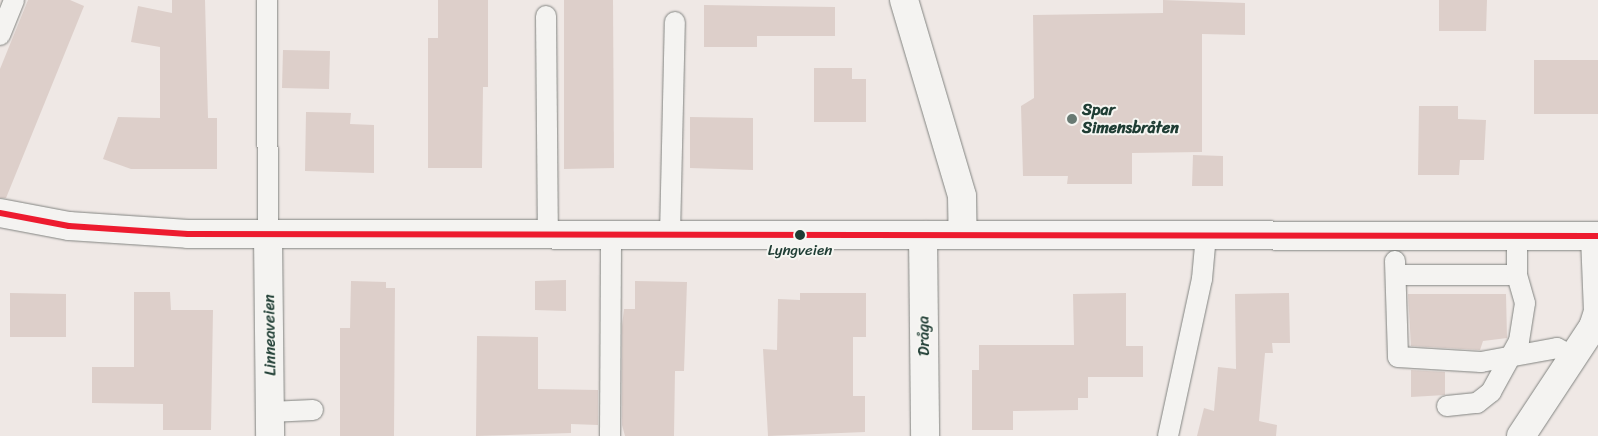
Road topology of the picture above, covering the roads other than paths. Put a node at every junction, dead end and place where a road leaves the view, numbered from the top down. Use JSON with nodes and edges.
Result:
{"nodes":[{"id":1,"x":14,"y":0,"type":"edge"},
{"id":2,"x":267,"y":0,"type":"edge"},
{"id":3,"x":904,"y":0,"type":"edge"},
{"id":4,"x":546,"y":16,"type":"dead end"},
{"id":5,"x":676,"y":22,"type":"dead end"},
{"id":6,"x":0,"y":35,"type":"edge"},
{"id":7,"x":0,"y":213,"type":"edge"},
{"id":8,"x":548,"y":234,"type":"junction"},
{"id":9,"x":611,"y":234,"type":"junction"},
{"id":10,"x":268,"y":235,"type":"junction"},
{"id":11,"x":670,"y":235,"type":"junction"},
{"id":12,"x":923,"y":235,"type":"junction"},
{"id":13,"x":1206,"y":235,"type":"junction"},
{"id":14,"x":964,"y":236,"type":"junction"},
{"id":15,"x":1517,"y":236,"type":"junction"},
{"id":16,"x":1596,"y":236,"type":"edge"},
{"id":17,"x":1516,"y":275,"type":"junction"},
{"id":18,"x":1510,"y":357,"type":"junction"},
{"id":19,"x":1576,"y":358,"type":"junction"},
{"id":20,"x":1447,"y":406,"type":"dead end"},
{"id":21,"x":313,"y":410,"type":"dead end"},
{"id":22,"x":270,"y":424,"type":"edge"},
{"id":23,"x":610,"y":436,"type":"edge"},
{"id":24,"x":925,"y":436,"type":"edge"},
{"id":25,"x":1168,"y":436,"type":"edge"},
{"id":26,"x":1522,"y":436,"type":"edge"}],
"edges":[{"from":1,"to":6,"type":"lane"},
{"from":2,"to":10,"type":"lane"},
{"from":3,"to":14,"type":"street"},
{"from":4,"to":8,"type":"lane"},
{"from":5,"to":11,"type":"lane"},
{"from":7,"to":10,"type":"street"},
{"from":8,"to":9,"type":"street"},
{"from":8,"to":10,"type":"street"},
{"from":9,"to":11,"type":"street"},
{"from":9,"to":23,"type":"lane"},
{"from":10,"to":22,"type":"street","name":"Linneaveien"},
{"from":11,"to":12,"type":"street"},
{"from":12,"to":14,"type":"street"},
{"from":12,"to":24,"type":"street","name":"Dråga"},
{"from":13,"to":14,"type":"street"},
{"from":13,"to":15,"type":"street"},
{"from":13,"to":25,"type":"lane"},
{"from":15,"to":16,"type":"street"},
{"from":15,"to":17,"type":"lane"},
{"from":16,"to":19,"type":"street"},
{"from":17,"to":18,"type":"lane"},
{"from":17,"to":18,"type":"lane"},
{"from":18,"to":19,"type":"lane"},
{"from":18,"to":20,"type":"lane"},
{"from":19,"to":26,"type":"street"},
{"from":21,"to":22,"type":"lane"}]}
